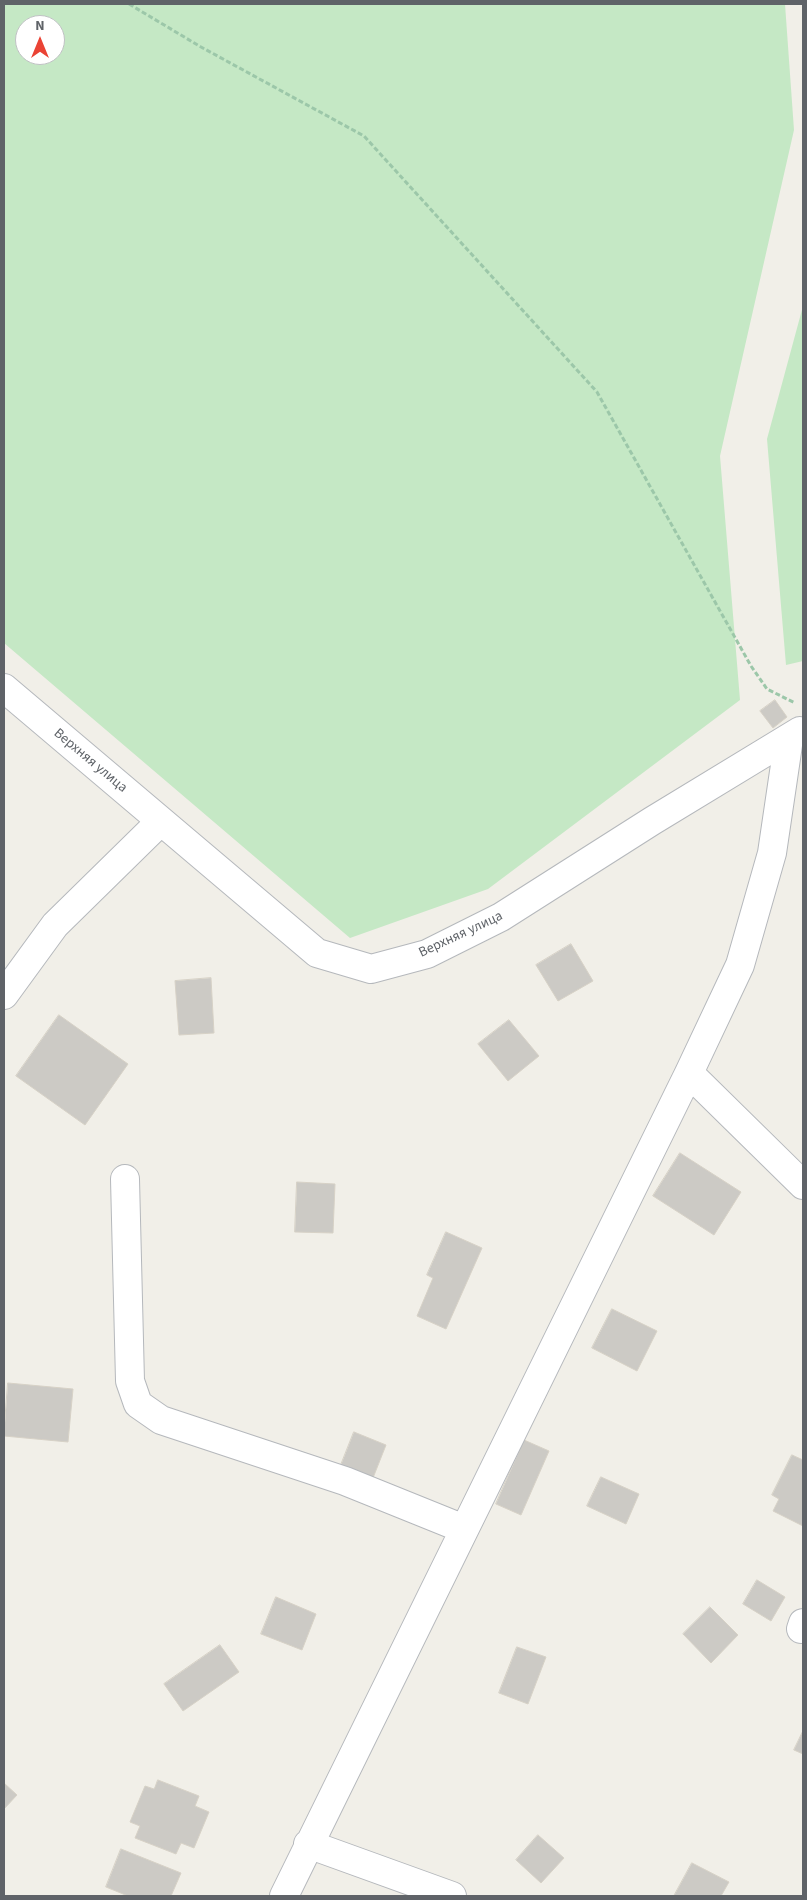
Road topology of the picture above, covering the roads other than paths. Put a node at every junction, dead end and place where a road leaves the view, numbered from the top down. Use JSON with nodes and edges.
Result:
{"nodes":[{"id":1,"x":4,"y":688,"type":"edge"},
{"id":2,"x":797,"y":724,"type":"edge"},
{"id":3,"x":161,"y":821,"type":"junction"},
{"id":4,"x":4,"y":995,"type":"edge"},
{"id":5,"x":689,"y":1073,"type":"junction"},
{"id":6,"x":125,"y":1179,"type":"dead end"},
{"id":7,"x":803,"y":1185,"type":"edge"},
{"id":8,"x":464,"y":1529,"type":"junction"},
{"id":9,"x":308,"y":1844,"type":"junction"},
{"id":10,"x":284,"y":1896,"type":"edge"},
{"id":11,"x":452,"y":1896,"type":"edge"}],
"edges":[{"from":1,"to":3,"type":"street","name":"Верхняя улица"},
{"from":2,"to":3,"type":"street","name":"Верхняя улица"},
{"from":2,"to":5,"type":"street"},
{"from":3,"to":4,"type":"street"},
{"from":5,"to":7,"type":"street"},
{"from":5,"to":8,"type":"street"},
{"from":6,"to":8,"type":"street"},
{"from":8,"to":9,"type":"street"},
{"from":9,"to":10,"type":"street"},
{"from":9,"to":11,"type":"street"}]}
